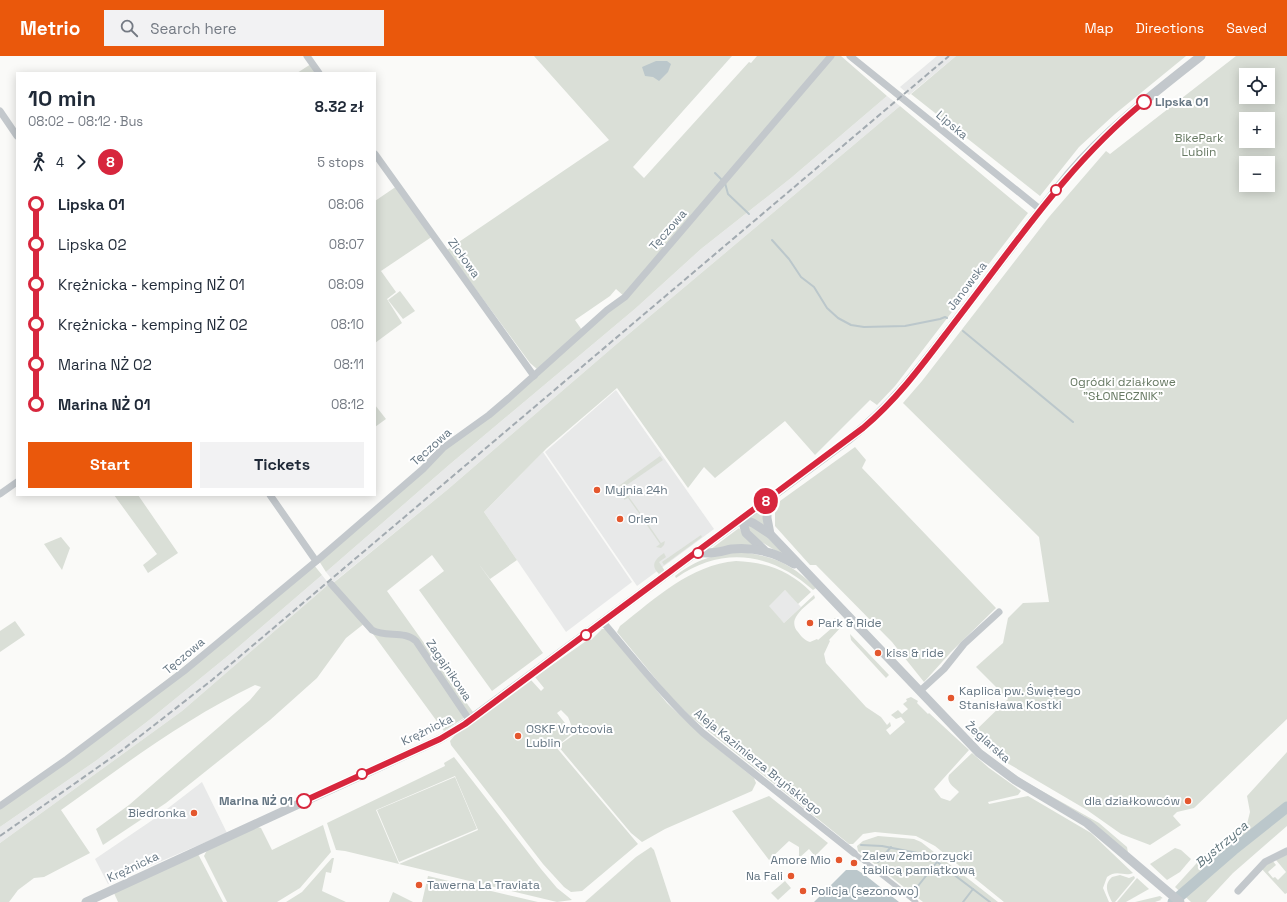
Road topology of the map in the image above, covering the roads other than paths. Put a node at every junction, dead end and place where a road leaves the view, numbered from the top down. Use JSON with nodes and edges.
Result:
{"nodes":[{"id":1,"x":307,"y":56,"type":"edge"},
{"id":2,"x":831,"y":56,"type":"edge"},
{"id":3,"x":850,"y":56,"type":"edge"},
{"id":4,"x":1201,"y":56,"type":"edge"},
{"id":5,"x":318,"y":72,"type":"edge"},
{"id":6,"x":0,"y":111,"type":"edge"},
{"id":7,"x":16,"y":135,"type":"edge"},
{"id":8,"x":376,"y":155,"type":"edge"},
{"id":9,"x":1041,"y":210,"type":"junction"},
{"id":10,"x":534,"y":376,"type":"junction"},
{"id":11,"x":16,"y":483,"type":"edge"},
{"id":12,"x":0,"y":494,"type":"edge"},
{"id":13,"x":271,"y":496,"type":"edge"},
{"id":14,"x":767,"y":501,"type":"junction"},
{"id":15,"x":742,"y":519,"type":"junction"},
{"id":16,"x":770,"y":534,"type":"junction"},
{"id":17,"x":764,"y":550,"type":"junction"},
{"id":18,"x":699,"y":552,"type":"junction"},
{"id":19,"x":316,"y":561,"type":"junction"},
{"id":20,"x":804,"y":570,"type":"junction"},
{"id":21,"x":331,"y":584,"type":"dead end"},
{"id":22,"x":999,"y":612,"type":"dead end"},
{"id":23,"x":603,"y":622,"type":"junction"},
{"id":24,"x":920,"y":691,"type":"junction"},
{"id":25,"x":470,"y":721,"type":"junction"},
{"id":26,"x":0,"y":806,"type":"edge"},
{"id":27,"x":1287,"y":851,"type":"edge"},
{"id":28,"x":854,"y":853,"type":"joint"},
{"id":29,"x":1238,"y":891,"type":"dead end"},
{"id":30,"x":86,"y":902,"type":"edge"},
{"id":31,"x":916,"y":902,"type":"edge"},
{"id":32,"x":1180,"y":902,"type":"edge"}],
"edges":[{"from":1,"to":5,"type":"street"},
{"from":2,"to":10,"type":"street","name":"Tęczowa"},
{"from":3,"to":9,"type":"street","name":"Lipska"},
{"from":4,"to":9,"type":"street","name":"Janowska"},
{"from":6,"to":7,"type":"street"},
{"from":8,"to":10,"type":"street","name":"Ziołowa"},
{"from":9,"to":14,"type":"street","name":"Janowska"},
{"from":10,"to":19,"type":"street","name":"Tęczowa"},
{"from":11,"to":12,"type":"street"},
{"from":13,"to":19,"type":"street"},
{"from":14,"to":15,"type":"street","name":"Janowska"},
{"from":14,"to":16,"type":"street"},
{"from":15,"to":16,"type":"street","name":"Żeglarska"},
{"from":15,"to":17,"type":"street","name":"Żeglarska"},
{"from":15,"to":18,"type":"street","name":"Krężnicka"},
{"from":16,"to":20,"type":"street","name":"Żeglarska"},
{"from":17,"to":18,"type":"street","name":"Żeglarska"},
{"from":17,"to":20,"type":"street","name":"Żeglarska"},
{"from":18,"to":23,"type":"street","name":"Krężnicka"},
{"from":19,"to":26,"type":"street","name":"Tęczowa"},
{"from":20,"to":24,"type":"street","name":"Żeglarska"},
{"from":21,"to":25,"type":"street","name":"Zagajnikowa"},
{"from":22,"to":24,"type":"street"},
{"from":23,"to":25,"type":"street","name":"Krężnicka"},
{"from":23,"to":28,"type":"street","name":"Aleja Kazimierza Bryńskiego"},
{"from":24,"to":32,"type":"street","name":"Żeglarska"},
{"from":25,"to":30,"type":"street","name":"Krężnicka"},
{"from":27,"to":29,"type":"street"},
{"from":28,"to":31,"type":"street","name":"Aleja Kazimierza Bryńskiego"}]}
